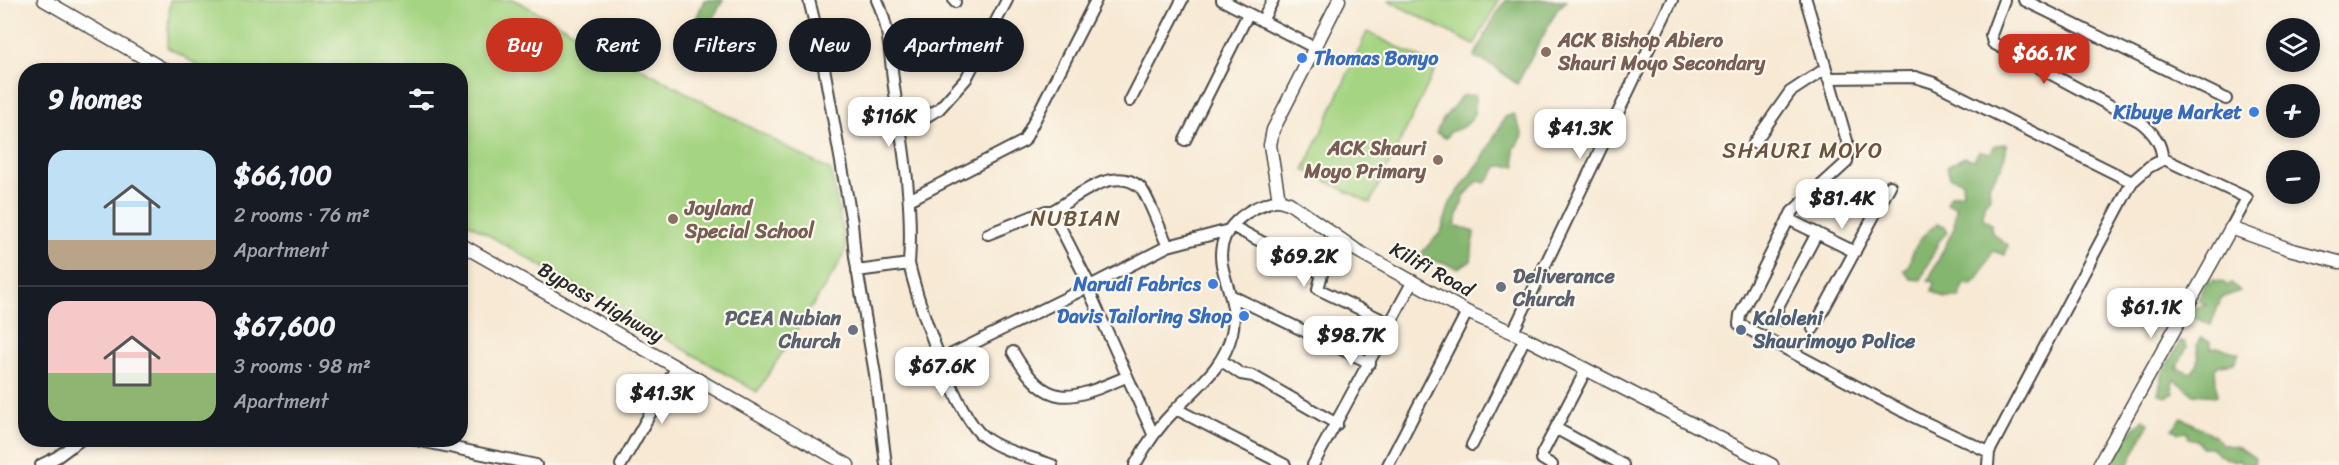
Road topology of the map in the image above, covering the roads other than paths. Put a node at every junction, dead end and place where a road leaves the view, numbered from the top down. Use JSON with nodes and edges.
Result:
{"nodes":[{"id":1,"x":44,"y":0,"type":"edge"},
{"id":2,"x":809,"y":0,"type":"edge"},
{"id":3,"x":877,"y":0,"type":"edge"},
{"id":4,"x":1007,"y":0,"type":"edge"},
{"id":5,"x":1096,"y":0,"type":"edge"},
{"id":6,"x":1182,"y":0,"type":"edge"},
{"id":7,"x":1222,"y":0,"type":"edge"},
{"id":8,"x":1273,"y":0,"type":"edge"},
{"id":9,"x":1340,"y":0,"type":"edge"},
{"id":10,"x":1672,"y":0,"type":"edge"},
{"id":11,"x":1806,"y":0,"type":"edge"},
{"id":12,"x":2004,"y":0,"type":"edge"},
{"id":13,"x":2024,"y":0,"type":"edge"},
{"id":14,"x":1248,"y":14,"type":"junction"},
{"id":15,"x":1262,"y":21,"type":"junction"},
{"id":16,"x":1315,"y":48,"type":"junction"},
{"id":17,"x":153,"y":63,"type":"edge"},
{"id":18,"x":1827,"y":74,"type":"junction"},
{"id":19,"x":2226,"y":99,"type":"dead end"},
{"id":20,"x":1130,"y":101,"type":"dead end"},
{"id":21,"x":902,"y":131,"type":"junction"},
{"id":22,"x":1185,"y":140,"type":"dead end"},
{"id":23,"x":1755,"y":143,"type":"dead end"},
{"id":24,"x":2162,"y":159,"type":"junction"},
{"id":25,"x":2132,"y":182,"type":"junction"},
{"id":26,"x":1890,"y":186,"type":"dead end"},
{"id":27,"x":909,"y":200,"type":"junction"},
{"id":28,"x":1279,"y":200,"type":"junction"},
{"id":29,"x":1052,"y":211,"type":"junction"},
{"id":30,"x":1788,"y":219,"type":"junction"},
{"id":31,"x":1231,"y":228,"type":"junction"},
{"id":32,"x":2231,"y":228,"type":"junction"},
{"id":33,"x":1817,"y":233,"type":"junction"},
{"id":34,"x":988,"y":234,"type":"dead end"},
{"id":35,"x":1168,"y":246,"type":"junction"},
{"id":36,"x":468,"y":249,"type":"edge"},
{"id":37,"x":1854,"y":252,"type":"junction"},
{"id":38,"x":2339,"y":262,"type":"edge"},
{"id":39,"x":909,"y":264,"type":"junction"},
{"id":40,"x":857,"y":271,"type":"junction"},
{"id":41,"x":1413,"y":281,"type":"junction"},
{"id":42,"x":1090,"y":286,"type":"junction"},
{"id":43,"x":1232,"y":296,"type":"junction"},
{"id":44,"x":1467,"y":312,"type":"junction"},
{"id":45,"x":1784,"y":320,"type":"dead end"},
{"id":46,"x":1390,"y":324,"type":"junction"},
{"id":47,"x":1813,"y":329,"type":"dead end"},
{"id":48,"x":1513,"y":332,"type":"junction"},
{"id":49,"x":1525,"y":338,"type":"junction"},
{"id":50,"x":1013,"y":352,"type":"dead end"},
{"id":51,"x":942,"y":359,"type":"junction"},
{"id":52,"x":1222,"y":361,"type":"junction"},
{"id":53,"x":1370,"y":363,"type":"junction"},
{"id":54,"x":676,"y":368,"type":"junction"},
{"id":55,"x":1586,"y":370,"type":"junction"},
{"id":56,"x":1126,"y":377,"type":"junction"},
{"id":57,"x":1176,"y":409,"type":"junction"},
{"id":58,"x":1337,"y":424,"type":"junction"},
{"id":59,"x":1557,"y":429,"type":"junction"},
{"id":60,"x":1153,"y":434,"type":"junction"},
{"id":61,"x":1472,"y":446,"type":"dead end"},
{"id":62,"x":71,"y":447,"type":"edge"},
{"id":63,"x":450,"y":447,"type":"edge"},
{"id":64,"x":1989,"y":452,"type":"junction"},
{"id":65,"x":841,"y":463,"type":"edge"},
{"id":66,"x":1763,"y":463,"type":"edge"},
{"id":67,"x":41,"y":465,"type":"edge"},
{"id":68,"x":536,"y":465,"type":"edge"},
{"id":69,"x":621,"y":465,"type":"edge"},
{"id":70,"x":886,"y":465,"type":"edge"},
{"id":71,"x":1052,"y":465,"type":"edge"},
{"id":72,"x":1135,"y":465,"type":"edge"},
{"id":73,"x":1285,"y":465,"type":"edge"},
{"id":74,"x":1313,"y":465,"type":"edge"},
{"id":75,"x":1388,"y":465,"type":"edge"},
{"id":76,"x":1552,"y":465,"type":"edge"},
{"id":77,"x":1623,"y":465,"type":"edge"},
{"id":78,"x":1988,"y":465,"type":"edge"},
{"id":79,"x":2099,"y":465,"type":"edge"}],
"edges":[{"from":1,"to":17,"type":"main road"},
{"from":2,"to":40,"type":"street"},
{"from":3,"to":21,"type":"street"},
{"from":4,"to":21,"type":"street"},
{"from":5,"to":27,"type":"street"},
{"from":6,"to":20,"type":"street"},
{"from":7,"to":14,"type":"street"},
{"from":8,"to":15,"type":"street"},
{"from":9,"to":16,"type":"main road"},
{"from":10,"to":48,"type":"street"},
{"from":11,"to":18,"type":"street"},
{"from":12,"to":24,"type":"street"},
{"from":13,"to":19,"type":"street"},
{"from":14,"to":15,"type":"street"},
{"from":14,"to":22,"type":"street"},
{"from":15,"to":16,"type":"street"},
{"from":16,"to":28,"type":"main road"},
{"from":18,"to":23,"type":"street"},
{"from":18,"to":25,"type":"street"},
{"from":18,"to":30,"type":"street"},
{"from":21,"to":27,"type":"street"},
{"from":24,"to":25,"type":"street"},
{"from":24,"to":32,"type":"street"},
{"from":25,"to":64,"type":"street"},
{"from":26,"to":37,"type":"street"},
{"from":27,"to":39,"type":"street"},
{"from":28,"to":31,"type":"street"},
{"from":28,"to":41,"type":"main road","name":"Kilifi Road"},
{"from":29,"to":34,"type":"street"},
{"from":29,"to":35,"type":"street"},
{"from":29,"to":42,"type":"street"},
{"from":30,"to":33,"type":"street"},
{"from":30,"to":64,"type":"street"},
{"from":31,"to":35,"type":"street"},
{"from":31,"to":43,"type":"street"},
{"from":31,"to":46,"type":"street"},
{"from":32,"to":38,"type":"main road"},
{"from":32,"to":79,"type":"main road"},
{"from":33,"to":37,"type":"street"},
{"from":33,"to":45,"type":"street"},
{"from":35,"to":42,"type":"street"},
{"from":36,"to":54,"type":"main road","name":"Bypass Highway"},
{"from":37,"to":47,"type":"street"},
{"from":39,"to":40,"type":"street"},
{"from":39,"to":51,"type":"street"},
{"from":40,"to":70,"type":"street"},
{"from":41,"to":44,"type":"main road","name":"Kilifi Road"},
{"from":41,"to":46,"type":"street"},
{"from":42,"to":51,"type":"street"},
{"from":42,"to":56,"type":"street"},
{"from":43,"to":52,"type":"street"},
{"from":43,"to":53,"type":"street"},
{"from":44,"to":48,"type":"main road","name":"Kilifi Road"},
{"from":44,"to":75,"type":"street"},
{"from":46,"to":53,"type":"street"},
{"from":48,"to":49,"type":"main road","name":"Kilifi Road"},
{"from":49,"to":55,"type":"main road","name":"Kilifi Road"},
{"from":49,"to":61,"type":"street"},
{"from":50,"to":56,"type":"street"},
{"from":51,"to":71,"type":"street"},
{"from":52,"to":57,"type":"street"},
{"from":52,"to":58,"type":"street"},
{"from":53,"to":58,"type":"street"},
{"from":54,"to":65,"type":"main road","name":"Bypass Highway"},
{"from":54,"to":69,"type":"street"},
{"from":55,"to":59,"type":"street"},
{"from":55,"to":66,"type":"main road","name":"Kilifi Road"},
{"from":56,"to":60,"type":"street"},
{"from":57,"to":60,"type":"street"},
{"from":57,"to":73,"type":"street"},
{"from":58,"to":74,"type":"street"},
{"from":59,"to":76,"type":"street"},
{"from":59,"to":77,"type":"street"},
{"from":60,"to":72,"type":"street"},
{"from":62,"to":67,"type":"street"},
{"from":63,"to":68,"type":"street"},
{"from":64,"to":78,"type":"street"}]}
